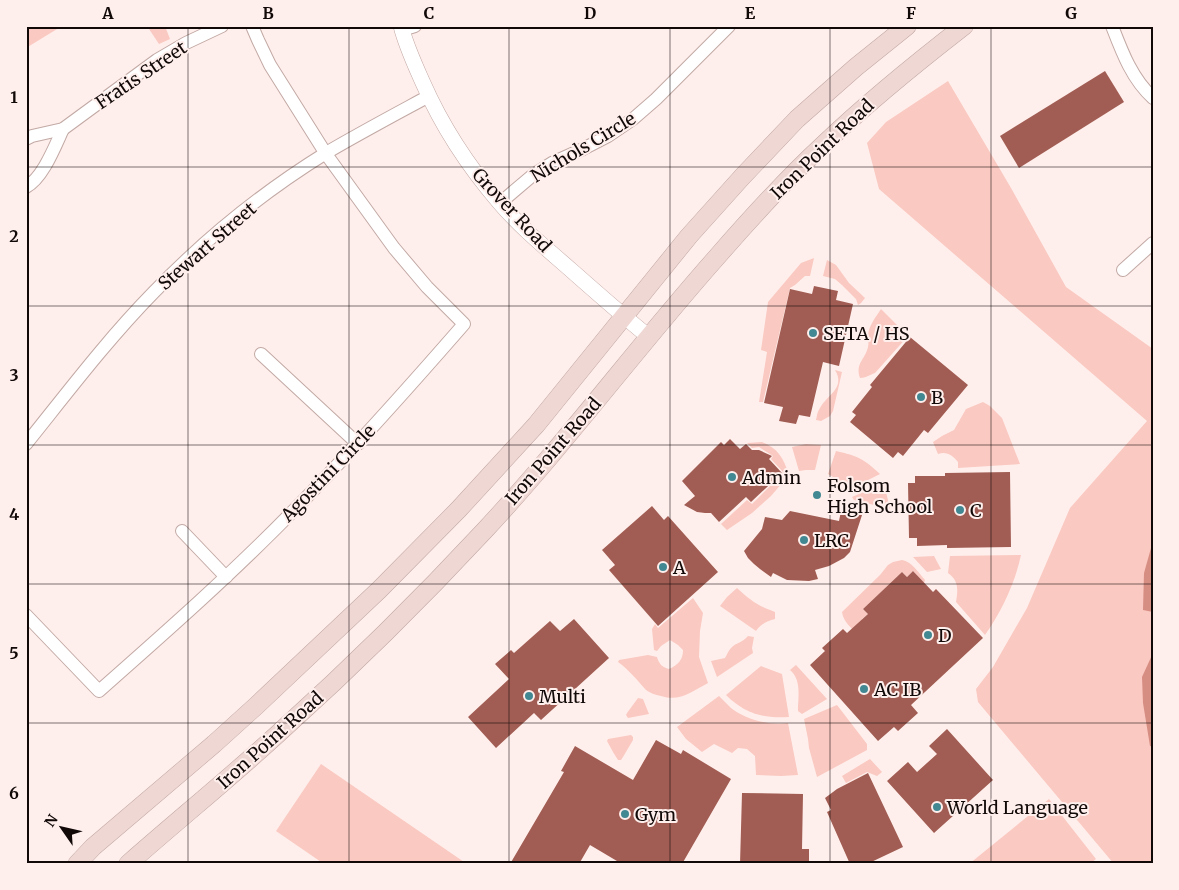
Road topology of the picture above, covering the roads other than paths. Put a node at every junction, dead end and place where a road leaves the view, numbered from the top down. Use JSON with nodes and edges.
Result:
{"nodes":[{"id":1,"x":222,"y":26,"type":"edge"},
{"id":2,"x":252,"y":26,"type":"edge"},
{"id":3,"x":729,"y":26,"type":"edge"},
{"id":4,"x":907,"y":26,"type":"edge"},
{"id":5,"x":964,"y":26,"type":"edge"},
{"id":6,"x":1112,"y":26,"type":"edge"},
{"id":7,"x":406,"y":28,"type":"edge"},
{"id":8,"x":429,"y":96,"type":"junction"},
{"id":9,"x":1153,"y":98,"type":"edge"},
{"id":10,"x":63,"y":129,"type":"junction"},
{"id":11,"x":26,"y":139,"type":"edge"},
{"id":12,"x":326,"y":154,"type":"junction"},
{"id":13,"x":26,"y":187,"type":"edge"},
{"id":14,"x":500,"y":203,"type":"junction"},
{"id":15,"x":1153,"y":243,"type":"edge"},
{"id":16,"x":1123,"y":270,"type":"dead end"},
{"id":17,"x":624,"y":316,"type":"junction"},
{"id":18,"x":649,"y":336,"type":"junction"},
{"id":19,"x":261,"y":354,"type":"dead end"},
{"id":20,"x":26,"y":444,"type":"edge"},
{"id":21,"x":358,"y":444,"type":"junction"},
{"id":22,"x":182,"y":531,"type":"dead end"},
{"id":23,"x":226,"y":577,"type":"junction"},
{"id":24,"x":26,"y":615,"type":"edge"},
{"id":25,"x":77,"y":864,"type":"edge"},
{"id":26,"x":128,"y":864,"type":"edge"}],
"edges":[{"from":1,"to":10,"type":"street","name":"Fratis Street"},
{"from":2,"to":12,"type":"street"},
{"from":3,"to":14,"type":"street","name":"Nichols Circle"},
{"from":4,"to":17,"type":"main road","name":"Iron Point Road"},
{"from":5,"to":18,"type":"main road","name":"Iron Point Road"},
{"from":6,"to":9,"type":"street"},
{"from":7,"to":8,"type":"street","name":"Grover Road"},
{"from":8,"to":12,"type":"street","name":"Stewart Street"},
{"from":8,"to":14,"type":"street","name":"Grover Road"},
{"from":10,"to":11,"type":"street","name":"Fratis Street"},
{"from":10,"to":13,"type":"street","name":"Fratis Street"},
{"from":12,"to":20,"type":"street","name":"Stewart Street"},
{"from":12,"to":21,"type":"street","name":"Agostini Circle"},
{"from":14,"to":17,"type":"street","name":"Grover Road"},
{"from":15,"to":16,"type":"street"},
{"from":17,"to":18,"type":"street","name":"Grover Road"},
{"from":17,"to":25,"type":"main road","name":"Iron Point Road"},
{"from":18,"to":26,"type":"main road","name":"Iron Point Road"},
{"from":19,"to":21,"type":"street"},
{"from":21,"to":23,"type":"street","name":"Agostini Circle"},
{"from":22,"to":23,"type":"street"},
{"from":23,"to":24,"type":"street","name":"Agostini Circle"}]}
